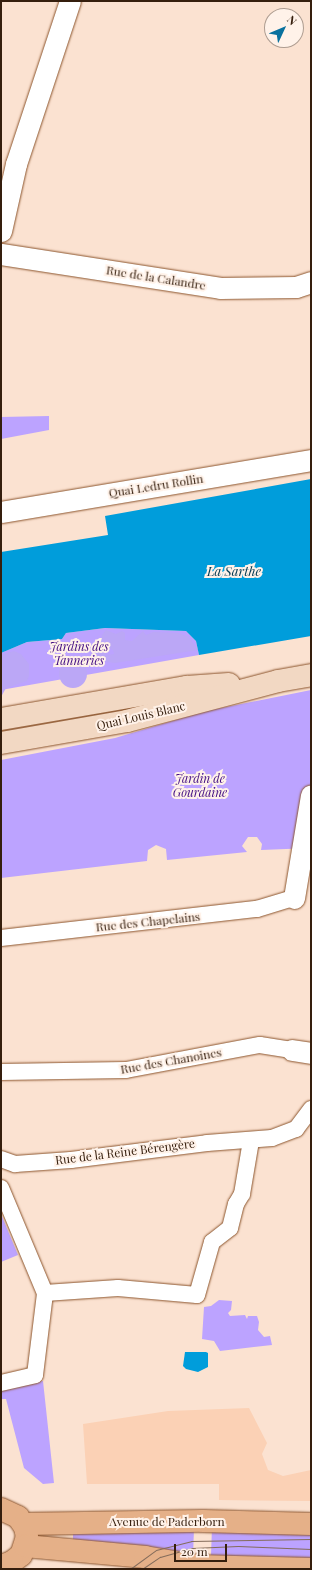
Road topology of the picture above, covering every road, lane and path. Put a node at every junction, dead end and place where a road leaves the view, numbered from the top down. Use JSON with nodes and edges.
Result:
{"nodes":[{"id":1,"x":70,"y":1,"type":"edge"},
{"id":2,"x":1,"y":231,"type":"edge"},
{"id":3,"x":1,"y":254,"type":"edge"},
{"id":4,"x":304,"y":284,"type":"edge"},
{"id":5,"x":311,"y":460,"type":"edge"},
{"id":6,"x":1,"y":512,"type":"edge"},
{"id":7,"x":311,"y":675,"type":"edge"},
{"id":8,"x":278,"y":681,"type":"junction"},
{"id":9,"x":1,"y":719,"type":"edge"},
{"id":10,"x":1,"y":743,"type":"edge"},
{"id":11,"x":311,"y":795,"type":"edge"},
{"id":12,"x":294,"y":898,"type":"joint"},
{"id":13,"x":1,"y":938,"type":"edge"},
{"id":14,"x":301,"y":1052,"type":"edge"},
{"id":15,"x":1,"y":1072,"type":"edge"},
{"id":16,"x":311,"y":1109,"type":"edge"},
{"id":17,"x":251,"y":1140,"type":"junction"},
{"id":18,"x":1,"y":1159,"type":"edge"},
{"id":19,"x":1,"y":1188,"type":"edge"},
{"id":20,"x":45,"y":1293,"type":"junction"},
{"id":21,"x":1,"y":1383,"type":"edge"},
{"id":22,"x":1,"y":1507,"type":"edge"},
{"id":23,"x":24,"y":1524,"type":"junction"},
{"id":24,"x":311,"y":1524,"type":"edge"},
{"id":25,"x":16,"y":1559,"type":"edge"},
{"id":26,"x":311,"y":1569,"type":"edge"}],
"edges":[{"from":1,"to":2,"type":"street"},
{"from":3,"to":4,"type":"street","name":"Rue de la Calandre"},
{"from":5,"to":6,"type":"street","name":"Quai Ledru Rollin"},
{"from":7,"to":8,"type":"main road","name":"Quai Louis Blanc"},
{"from":8,"to":9,"type":"main road","name":"Quai Louis Blanc"},
{"from":8,"to":10,"type":"main road","name":"Quai Louis Blanc"},
{"from":11,"to":12,"type":"street"},
{"from":12,"to":13,"type":"street","name":"Rue des Chapelains"},
{"from":14,"to":15,"type":"street","name":"Rue des Chanoines"},
{"from":16,"to":17,"type":"street","name":"Rue de la Reine Bérengère"},
{"from":17,"to":18,"type":"street","name":"Rue de la Reine Bérengère"},
{"from":17,"to":20,"type":"street"},
{"from":19,"to":20,"type":"street"},
{"from":20,"to":21,"type":"street"},
{"from":22,"to":23,"type":"main road"},
{"from":23,"to":24,"type":"main road","name":"Avenue de Paderborn"},
{"from":23,"to":25,"type":"main road"},
{"from":25,"to":26,"type":"main road"}]}
